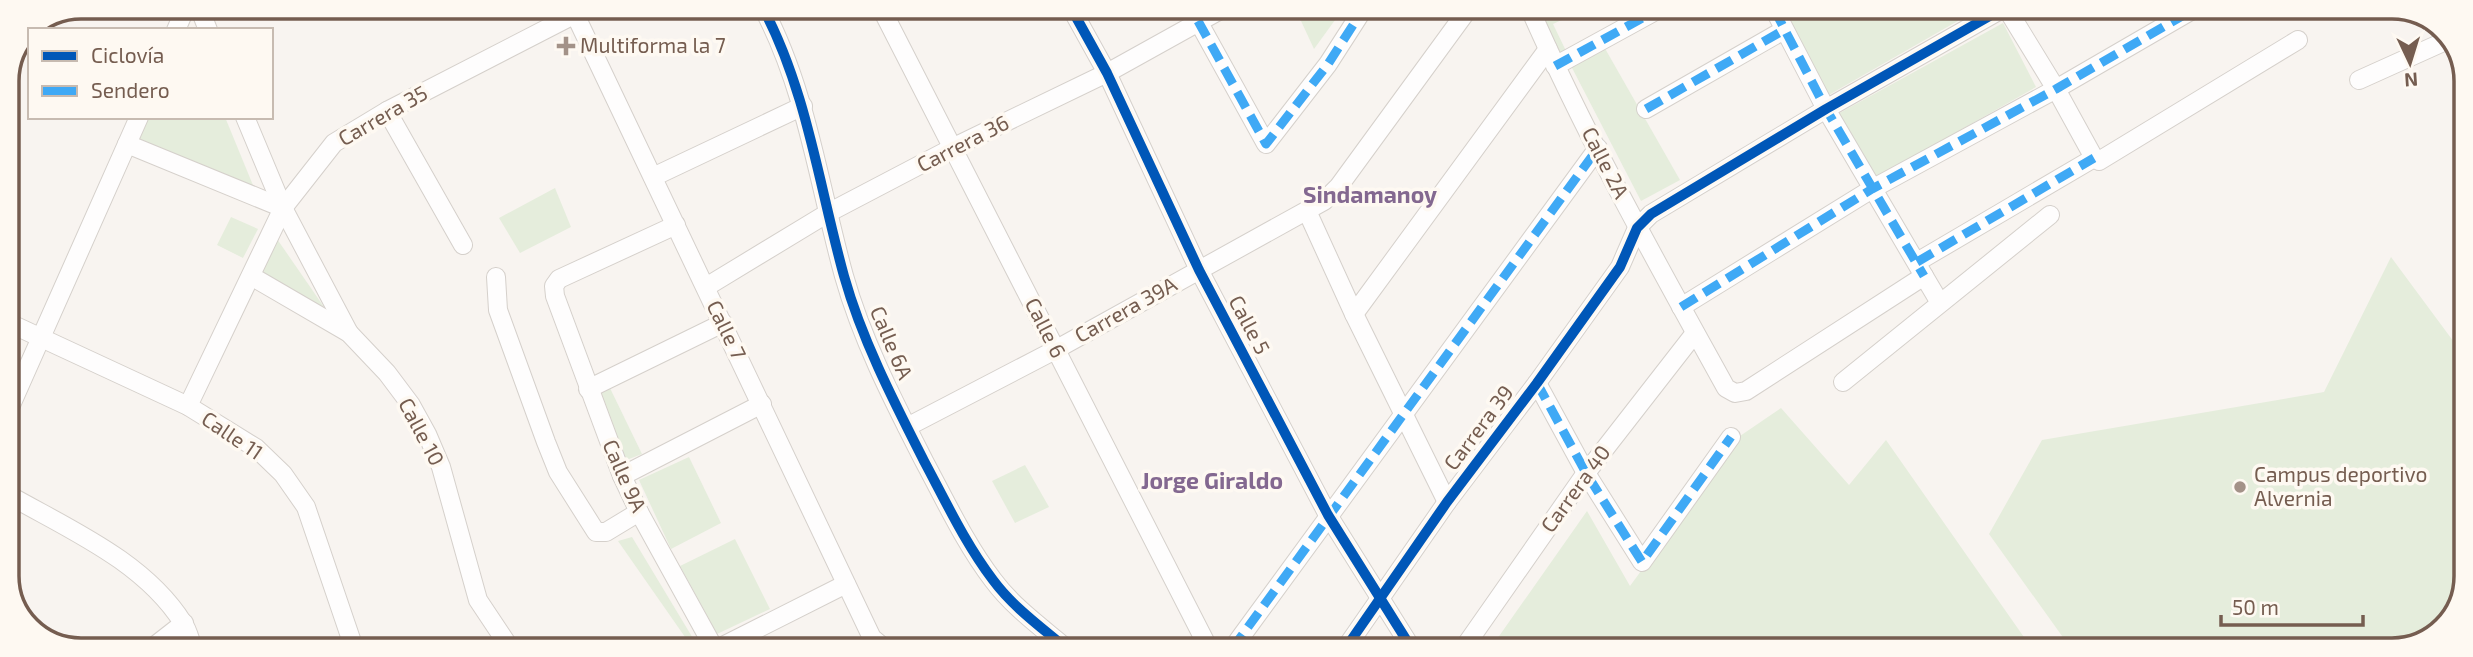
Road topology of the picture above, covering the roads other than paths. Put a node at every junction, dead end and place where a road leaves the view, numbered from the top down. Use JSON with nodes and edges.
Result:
{"nodes":[{"id":1,"x":561,"y":19,"type":"edge"},
{"id":2,"x":582,"y":19,"type":"edge"},
{"id":3,"x":767,"y":19,"type":"edge"},
{"id":4,"x":887,"y":19,"type":"edge"},
{"id":5,"x":1077,"y":19,"type":"edge"},
{"id":6,"x":1203,"y":19,"type":"edge"},
{"id":7,"x":1357,"y":19,"type":"edge"},
{"id":8,"x":1461,"y":19,"type":"edge"},
{"id":9,"x":1534,"y":19,"type":"edge"},
{"id":10,"x":1637,"y":19,"type":"edge"},
{"id":11,"x":1779,"y":19,"type":"edge"},
{"id":12,"x":1984,"y":19,"type":"edge"},
{"id":13,"x":2013,"y":19,"type":"edge"},
{"id":14,"x":2177,"y":19,"type":"edge"},
{"id":15,"x":1198,"y":22,"type":"junction"},
{"id":16,"x":1784,"y":30,"type":"junction"},
{"id":17,"x":2298,"y":40,"type":"dead end"},
{"id":18,"x":2440,"y":43,"type":"edge"},
{"id":19,"x":1552,"y":58,"type":"junction"},
{"id":20,"x":1107,"y":73,"type":"junction"},
{"id":21,"x":2359,"y":80,"type":"dead end"},
{"id":22,"x":2056,"y":89,"type":"junction"},
{"id":23,"x":803,"y":106,"type":"junction"},
{"id":24,"x":1646,"y":109,"type":"dead end"},
{"id":25,"x":1826,"y":109,"type":"junction"},
{"id":26,"x":387,"y":111,"type":"junction"},
{"id":27,"x":138,"y":119,"type":"edge"},
{"id":28,"x":246,"y":119,"type":"edge"},
{"id":29,"x":127,"y":144,"type":"junction"},
{"id":30,"x":954,"y":147,"type":"junction"},
{"id":31,"x":1598,"y":148,"type":"junction"},
{"id":32,"x":2094,"y":158,"type":"junction"},
{"id":33,"x":653,"y":177,"type":"junction"},
{"id":34,"x":1872,"y":189,"type":"junction"},
{"id":35,"x":283,"y":208,"type":"junction"},
{"id":36,"x":1307,"y":211,"type":"junction"},
{"id":37,"x":828,"y":213,"type":"junction"},
{"id":38,"x":2050,"y":215,"type":"dead end"},
{"id":39,"x":676,"y":225,"type":"junction"},
{"id":40,"x":1637,"y":228,"type":"junction"},
{"id":41,"x":463,"y":245,"type":"dead end"},
{"id":42,"x":1920,"y":269,"type":"junction"},
{"id":43,"x":1199,"y":270,"type":"junction"},
{"id":44,"x":251,"y":276,"type":"junction"},
{"id":45,"x":496,"y":277,"type":"dead end"},
{"id":46,"x":706,"y":287,"type":"junction"},
{"id":47,"x":1940,"y":303,"type":"junction"},
{"id":48,"x":1681,"y":307,"type":"junction"},
{"id":49,"x":1354,"y":314,"type":"junction"},
{"id":50,"x":723,"y":323,"type":"junction"},
{"id":51,"x":19,"y":328,"type":"edge"},
{"id":52,"x":349,"y":333,"type":"junction"},
{"id":53,"x":1695,"y":333,"type":"junction"},
{"id":54,"x":40,"y":339,"type":"junction"},
{"id":55,"x":1055,"y":350,"type":"junction"},
{"id":56,"x":1843,"y":382,"type":"dead end"},
{"id":57,"x":1537,"y":383,"type":"junction"},
{"id":58,"x":19,"y":387,"type":"edge"},
{"id":59,"x":588,"y":389,"type":"junction"},
{"id":60,"x":762,"y":404,"type":"junction"},
{"id":61,"x":188,"y":406,"type":"junction"},
{"id":62,"x":1404,"y":412,"type":"junction"},
{"id":63,"x":907,"y":428,"type":"junction"},
{"id":64,"x":1731,"y":436,"type":"dead end"},
{"id":65,"x":1586,"y":473,"type":"junction"},
{"id":66,"x":622,"y":476,"type":"junction"},
{"id":67,"x":19,"y":501,"type":"edge"},
{"id":68,"x":1447,"y":502,"type":"junction"},
{"id":69,"x":639,"y":512,"type":"junction"},
{"id":70,"x":1328,"y":515,"type":"junction"},
{"id":71,"x":846,"y":584,"type":"junction"},
{"id":72,"x":1380,"y":598,"type":"junction"},
{"id":73,"x":184,"y":624,"type":"junction"},
{"id":74,"x":165,"y":638,"type":"edge"},
{"id":75,"x":189,"y":638,"type":"edge"},
{"id":76,"x":351,"y":638,"type":"edge"},
{"id":77,"x":503,"y":638,"type":"edge"},
{"id":78,"x":710,"y":638,"type":"edge"},
{"id":79,"x":736,"y":638,"type":"edge"},
{"id":80,"x":872,"y":638,"type":"edge"},
{"id":81,"x":1054,"y":638,"type":"edge"},
{"id":82,"x":1203,"y":638,"type":"edge"},
{"id":83,"x":1240,"y":638,"type":"edge"},
{"id":84,"x":1353,"y":638,"type":"edge"},
{"id":85,"x":1405,"y":638,"type":"edge"},
{"id":86,"x":1470,"y":638,"type":"edge"}],
"edges":[{"from":1,"to":26,"type":"street","name":"Carrera 35"},
{"from":2,"to":33,"type":"street","name":"Calle 7"},
{"from":3,"to":23,"type":"street","name":"Calle 6A"},
{"from":4,"to":30,"type":"street","name":"Calle 6"},
{"from":5,"to":20,"type":"street","name":"Calle 5"},
{"from":6,"to":15,"type":"street","name":"Carrera 36"},
{"from":7,"to":15,"type":"street"},
{"from":8,"to":36,"type":"street","name":"Carrera 39A"},
{"from":9,"to":19,"type":"street","name":"Calle 2A"},
{"from":10,"to":19,"type":"street"},
{"from":11,"to":16,"type":"street"},
{"from":12,"to":25,"type":"street"},
{"from":13,"to":22,"type":"street"},
{"from":14,"to":22,"type":"street"},
{"from":15,"to":20,"type":"street","name":"Carrera 36"},
{"from":16,"to":24,"type":"street"},
{"from":16,"to":25,"type":"street"},
{"from":17,"to":32,"type":"street"},
{"from":18,"to":21,"type":"street"},
{"from":19,"to":31,"type":"street","name":"Calle 2A"},
{"from":19,"to":49,"type":"street"},
{"from":20,"to":30,"type":"street","name":"Carrera 36"},
{"from":20,"to":43,"type":"street","name":"Calle 5"},
{"from":22,"to":32,"type":"street"},
{"from":22,"to":34,"type":"street"},
{"from":23,"to":33,"type":"street"},
{"from":23,"to":37,"type":"street","name":"Calle 6A"},
{"from":25,"to":34,"type":"street"},
{"from":25,"to":40,"type":"street"},
{"from":26,"to":35,"type":"street","name":"Carrera 35"},
{"from":26,"to":41,"type":"street"},
{"from":27,"to":29,"type":"street"},
{"from":28,"to":35,"type":"street"},
{"from":29,"to":35,"type":"street"},
{"from":29,"to":54,"type":"street"},
{"from":30,"to":37,"type":"street","name":"Carrera 36"},
{"from":30,"to":55,"type":"street","name":"Calle 6"},
{"from":31,"to":40,"type":"street","name":"Calle 2A"},
{"from":31,"to":62,"type":"street"},
{"from":32,"to":42,"type":"street"},
{"from":33,"to":39,"type":"street","name":"Calle 7"},
{"from":34,"to":42,"type":"street"},
{"from":34,"to":48,"type":"street"},
{"from":35,"to":44,"type":"street","name":"Carrera 35"},
{"from":35,"to":52,"type":"street"},
{"from":36,"to":43,"type":"street","name":"Carrera 39A"},
{"from":36,"to":49,"type":"street"},
{"from":37,"to":46,"type":"street","name":"Carrera 36"},
{"from":37,"to":63,"type":"street","name":"Calle 6A"},
{"from":38,"to":47,"type":"street"},
{"from":39,"to":46,"type":"street","name":"Calle 7"},
{"from":39,"to":59,"type":"street","name":"Calle 9A"},
{"from":40,"to":48,"type":"street","name":"Calle 2A"},
{"from":40,"to":57,"type":"street","name":"Carrera 39"},
{"from":42,"to":47,"type":"street"},
{"from":42,"to":53,"type":"street","name":"Calle 2A"},
{"from":43,"to":55,"type":"street","name":"Carrera 39A"},
{"from":43,"to":70,"type":"street","name":"Calle 5"},
{"from":44,"to":52,"type":"street","name":"Calle 10"},
{"from":44,"to":61,"type":"street","name":"Carrera 35"},
{"from":45,"to":69,"type":"street"},
{"from":46,"to":50,"type":"street","name":"Calle 7"},
{"from":47,"to":56,"type":"street"},
{"from":48,"to":53,"type":"street","name":"Calle 2A"},
{"from":49,"to":62,"type":"street"},
{"from":50,"to":59,"type":"street"},
{"from":50,"to":60,"type":"street","name":"Calle 7"},
{"from":51,"to":54,"type":"street","name":"Calle 11"},
{"from":52,"to":77,"type":"street","name":"Calle 10"},
{"from":53,"to":65,"type":"street","name":"Carrera 40"},
{"from":54,"to":58,"type":"street"},
{"from":54,"to":61,"type":"street","name":"Calle 11"},
{"from":55,"to":63,"type":"street","name":"Carrera 39A"},
{"from":55,"to":82,"type":"street","name":"Calle 6"},
{"from":57,"to":65,"type":"street"},
{"from":57,"to":68,"type":"street","name":"Carrera 39"},
{"from":59,"to":66,"type":"street","name":"Calle 9A"},
{"from":60,"to":66,"type":"street"},
{"from":60,"to":71,"type":"street","name":"Calle 7"},
{"from":61,"to":76,"type":"street","name":"Calle 11"},
{"from":62,"to":68,"type":"street"},
{"from":62,"to":70,"type":"street"},
{"from":63,"to":81,"type":"street","name":"Calle 6A"},
{"from":64,"to":65,"type":"street"},
{"from":65,"to":86,"type":"street","name":"Carrera 40"},
{"from":66,"to":69,"type":"street","name":"Calle 9A"},
{"from":67,"to":73,"type":"street"},
{"from":68,"to":72,"type":"street","name":"Carrera 39"},
{"from":69,"to":78,"type":"street","name":"Calle 9A"},
{"from":70,"to":72,"type":"street","name":"Calle 5"},
{"from":70,"to":83,"type":"street"},
{"from":71,"to":79,"type":"street"},
{"from":71,"to":80,"type":"street","name":"Calle 7"},
{"from":72,"to":84,"type":"street","name":"Carrera 39"},
{"from":72,"to":85,"type":"street","name":"Calle 5"},
{"from":73,"to":74,"type":"street"},
{"from":73,"to":75,"type":"street"}]}
